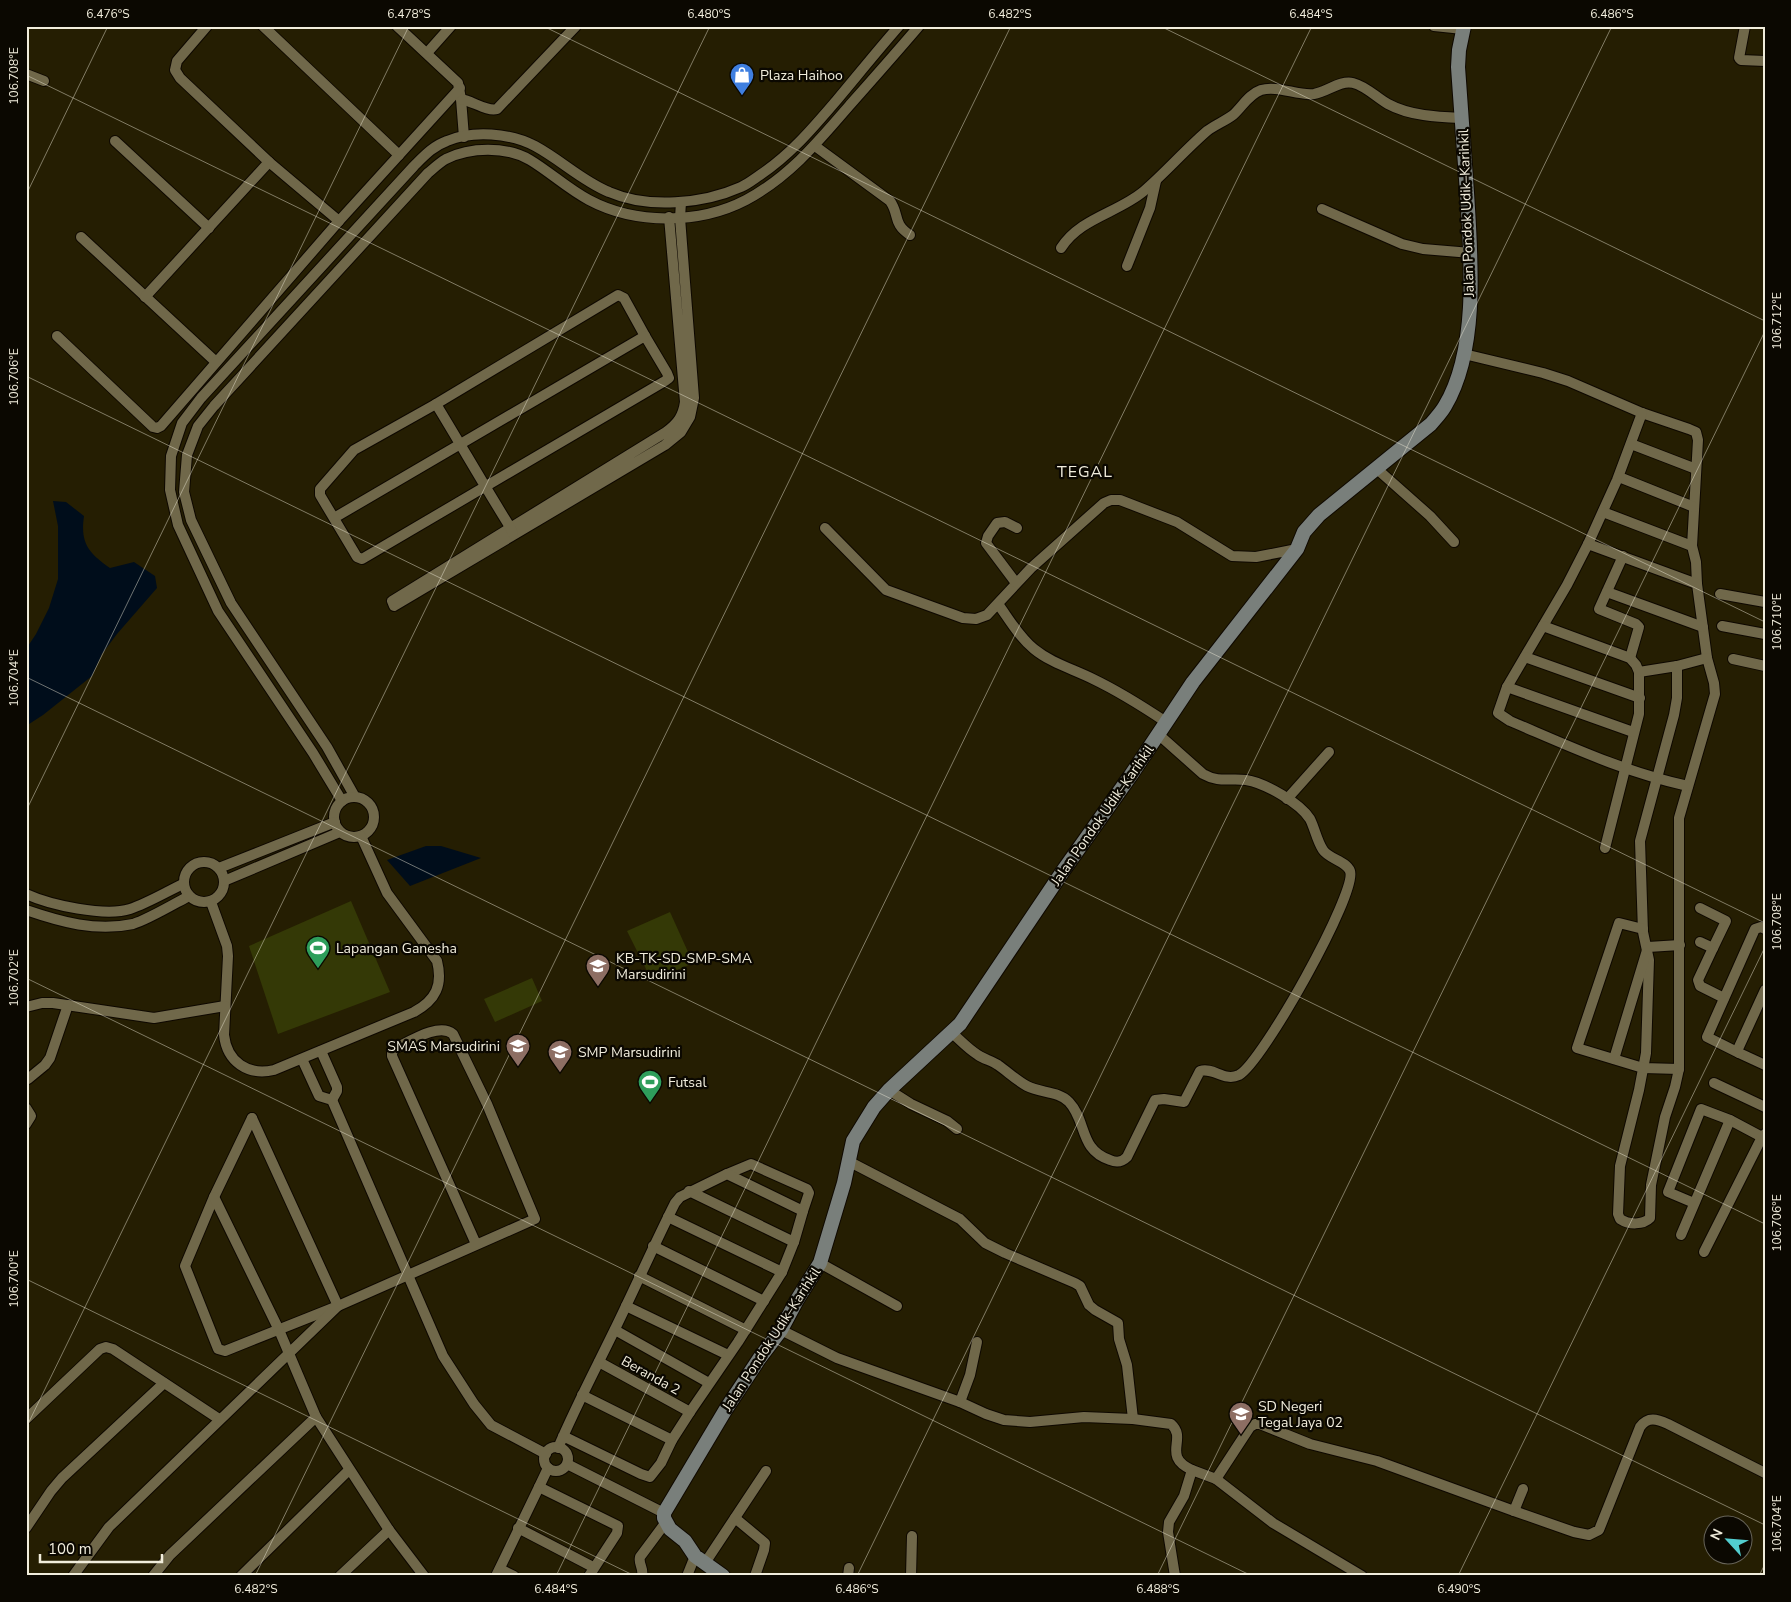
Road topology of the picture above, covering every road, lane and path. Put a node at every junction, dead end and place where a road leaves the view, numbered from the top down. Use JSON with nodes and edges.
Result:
{"nodes":[{"id":1,"x":208,"y":26,"type":"edge"},
{"id":2,"x":263,"y":26,"type":"edge"},
{"id":3,"x":397,"y":26,"type":"edge"},
{"id":4,"x":451,"y":26,"type":"edge"},
{"id":5,"x":576,"y":26,"type":"edge"},
{"id":6,"x":899,"y":26,"type":"edge"},
{"id":7,"x":919,"y":26,"type":"edge"},
{"id":8,"x":1434,"y":26,"type":"edge"},
{"id":9,"x":1745,"y":26,"type":"edge"},
{"id":10,"x":1464,"y":28,"type":"edge"},
{"id":11,"x":427,"y":53,"type":"junction"},
{"id":12,"x":1765,"y":61,"type":"edge"},
{"id":13,"x":26,"y":74,"type":"edge"},
{"id":14,"x":44,"y":81,"type":"dead end"},
{"id":15,"x":460,"y":88,"type":"junction"},
{"id":16,"x":461,"y":99,"type":"junction"},
{"id":17,"x":1462,"y":118,"type":"junction"},
{"id":18,"x":464,"y":137,"type":"junction"},
{"id":19,"x":115,"y":141,"type":"dead end"},
{"id":20,"x":815,"y":146,"type":"junction"},
{"id":21,"x":399,"y":155,"type":"junction"},
{"id":22,"x":270,"y":162,"type":"junction"},
{"id":23,"x":1156,"y":181,"type":"junction"},
{"id":24,"x":681,"y":202,"type":"junction"},
{"id":25,"x":1322,"y":209,"type":"dead end"},
{"id":26,"x":669,"y":217,"type":"junction"},
{"id":27,"x":680,"y":218,"type":"junction"},
{"id":28,"x":339,"y":221,"type":"junction"},
{"id":29,"x":209,"y":228,"type":"junction"},
{"id":30,"x":910,"y":235,"type":"dead end"},
{"id":31,"x":81,"y":237,"type":"dead end"},
{"id":32,"x":1061,"y":248,"type":"dead end"},
{"id":33,"x":1471,"y":253,"type":"junction"},
{"id":34,"x":1127,"y":266,"type":"dead end"},
{"id":35,"x":679,"y":274,"type":"junction"},
{"id":36,"x":145,"y":297,"type":"junction"},
{"id":37,"x":57,"y":336,"type":"dead end"},
{"id":38,"x":645,"y":336,"type":"junction"},
{"id":39,"x":1464,"y":354,"type":"junction"},
{"id":40,"x":216,"y":362,"type":"junction"},
{"id":41,"x":436,"y":404,"type":"junction"},
{"id":42,"x":1642,"y":413,"type":"junction"},
{"id":43,"x":1630,"y":444,"type":"junction"},
{"id":44,"x":460,"y":445,"type":"junction"},
{"id":45,"x":1376,"y":468,"type":"junction"},
{"id":46,"x":1696,"y":469,"type":"junction"},
{"id":47,"x":1618,"y":477,"type":"junction"},
{"id":48,"x":484,"y":486,"type":"junction"},
{"id":49,"x":1694,"y":507,"type":"junction"},
{"id":50,"x":1603,"y":512,"type":"junction"},
{"id":51,"x":334,"y":518,"type":"junction"},
{"id":52,"x":825,"y":528,"type":"dead end"},
{"id":53,"x":1017,"y":528,"type":"dead end"},
{"id":54,"x":511,"y":531,"type":"junction"},
{"id":55,"x":1454,"y":542,"type":"dead end"},
{"id":56,"x":1588,"y":544,"type":"junction"},
{"id":57,"x":1692,"y":546,"type":"junction"},
{"id":58,"x":1297,"y":549,"type":"junction"},
{"id":59,"x":1622,"y":556,"type":"junction"},
{"id":60,"x":1016,"y":583,"type":"junction"},
{"id":61,"x":1697,"y":584,"type":"junction"},
{"id":62,"x":1606,"y":592,"type":"junction"},
{"id":63,"x":1720,"y":594,"type":"dead end"},
{"id":64,"x":1765,"y":602,"type":"edge"},
{"id":65,"x":998,"y":604,"type":"junction"},
{"id":66,"x":1543,"y":626,"type":"junction"},
{"id":67,"x":1722,"y":626,"type":"dead end"},
{"id":68,"x":1703,"y":627,"type":"junction"},
{"id":69,"x":1765,"y":634,"type":"edge"},
{"id":70,"x":1525,"y":657,"type":"junction"},
{"id":71,"x":1630,"y":658,"type":"junction"},
{"id":72,"x":1707,"y":658,"type":"junction"},
{"id":73,"x":1733,"y":659,"type":"dead end"},
{"id":74,"x":1677,"y":666,"type":"junction"},
{"id":75,"x":1765,"y":666,"type":"edge"},
{"id":76,"x":1639,"y":672,"type":"junction"},
{"id":77,"x":1507,"y":687,"type":"junction"},
{"id":78,"x":1640,"y":698,"type":"junction"},
{"id":79,"x":1166,"y":722,"type":"junction"},
{"id":80,"x":1633,"y":732,"type":"junction"},
{"id":81,"x":1158,"y":734,"type":"junction"},
{"id":82,"x":1329,"y":752,"type":"dead end"},
{"id":83,"x":1624,"y":769,"type":"junction"},
{"id":84,"x":1657,"y":779,"type":"junction"},
{"id":85,"x":1688,"y":786,"type":"junction"},
{"id":86,"x":355,"y":797,"type":"junction"},
{"id":87,"x":1287,"y":799,"type":"junction"},
{"id":88,"x":342,"y":801,"type":"junction"},
{"id":89,"x":335,"y":822,"type":"junction"},
{"id":90,"x":340,"y":832,"type":"junction"},
{"id":91,"x":361,"y":836,"type":"junction"},
{"id":92,"x":1605,"y":848,"type":"dead end"},
{"id":93,"x":219,"y":868,"type":"junction"},
{"id":94,"x":224,"y":881,"type":"junction"},
{"id":95,"x":183,"y":884,"type":"junction"},
{"id":96,"x":26,"y":894,"type":"edge"},
{"id":97,"x":189,"y":896,"type":"junction"},
{"id":98,"x":211,"y":902,"type":"junction"},
{"id":99,"x":1700,"y":908,"type":"dead end"},
{"id":100,"x":26,"y":910,"type":"edge"},
{"id":101,"x":1643,"y":929,"type":"junction"},
{"id":102,"x":1765,"y":929,"type":"edge"},
{"id":103,"x":1700,"y":942,"type":"dead end"},
{"id":104,"x":1680,"y":944,"type":"junction"},
{"id":105,"x":1648,"y":947,"type":"junction"},
{"id":106,"x":1713,"y":948,"type":"junction"},
{"id":107,"x":1765,"y":990,"type":"edge"},
{"id":108,"x":1724,"y":998,"type":"junction"},
{"id":109,"x":68,"y":1005,"type":"junction"},
{"id":110,"x":225,"y":1006,"type":"junction"},
{"id":111,"x":26,"y":1007,"type":"edge"},
{"id":112,"x":952,"y":1032,"type":"junction"},
{"id":113,"x":321,"y":1051,"type":"junction"},
{"id":114,"x":1739,"y":1053,"type":"junction"},
{"id":115,"x":302,"y":1059,"type":"junction"},
{"id":116,"x":1614,"y":1059,"type":"junction"},
{"id":117,"x":1765,"y":1065,"type":"edge"},
{"id":118,"x":1643,"y":1068,"type":"junction"},
{"id":119,"x":1679,"y":1069,"type":"junction"},
{"id":120,"x":27,"y":1079,"type":"edge"},
{"id":121,"x":1714,"y":1084,"type":"dead end"},
{"id":122,"x":889,"y":1090,"type":"junction"},
{"id":123,"x":332,"y":1100,"type":"junction"},
{"id":124,"x":1765,"y":1107,"type":"edge"},
{"id":125,"x":26,"y":1108,"type":"edge"},
{"id":126,"x":1730,"y":1120,"type":"junction"},
{"id":127,"x":26,"y":1124,"type":"edge"},
{"id":128,"x":957,"y":1129,"type":"dead end"},
{"id":129,"x":1763,"y":1136,"type":"edge"},
{"id":130,"x":848,"y":1161,"type":"junction"},
{"id":131,"x":727,"y":1174,"type":"junction"},
{"id":132,"x":689,"y":1191,"type":"junction"},
{"id":133,"x":214,"y":1197,"type":"junction"},
{"id":134,"x":1694,"y":1203,"type":"junction"},
{"id":135,"x":803,"y":1211,"type":"junction"},
{"id":136,"x":668,"y":1217,"type":"junction"},
{"id":137,"x":1681,"y":1235,"type":"dead end"},
{"id":138,"x":794,"y":1242,"type":"junction"},
{"id":139,"x":476,"y":1244,"type":"junction"},
{"id":140,"x":654,"y":1246,"type":"junction"},
{"id":141,"x":1704,"y":1252,"type":"dead end"},
{"id":142,"x":820,"y":1263,"type":"junction"},
{"id":143,"x":782,"y":1272,"type":"junction"},
{"id":144,"x":407,"y":1275,"type":"junction"},
{"id":145,"x":639,"y":1276,"type":"junction"},
{"id":146,"x":764,"y":1302,"type":"junction"},
{"id":147,"x":338,"y":1306,"type":"junction"},
{"id":148,"x":626,"y":1306,"type":"junction"},
{"id":149,"x":897,"y":1306,"type":"dead end"},
{"id":150,"x":279,"y":1330,"type":"junction"},
{"id":151,"x":615,"y":1330,"type":"junction"},
{"id":152,"x":746,"y":1330,"type":"junction"},
{"id":153,"x":781,"y":1330,"type":"junction"},
{"id":154,"x":977,"y":1342,"type":"dead end"},
{"id":155,"x":289,"y":1354,"type":"junction"},
{"id":156,"x":728,"y":1355,"type":"junction"},
{"id":157,"x":599,"y":1362,"type":"junction"},
{"id":158,"x":164,"y":1383,"type":"junction"},
{"id":159,"x":710,"y":1383,"type":"junction"},
{"id":160,"x":582,"y":1395,"type":"junction"},
{"id":161,"x":960,"y":1402,"type":"junction"},
{"id":162,"x":690,"y":1412,"type":"junction"},
{"id":163,"x":316,"y":1416,"type":"junction"},
{"id":164,"x":26,"y":1419,"type":"edge"},
{"id":165,"x":220,"y":1419,"type":"junction"},
{"id":166,"x":1133,"y":1419,"type":"junction"},
{"id":167,"x":563,"y":1436,"type":"junction"},
{"id":168,"x":672,"y":1440,"type":"junction"},
{"id":169,"x":558,"y":1448,"type":"junction"},
{"id":170,"x":546,"y":1454,"type":"junction"},
{"id":171,"x":567,"y":1464,"type":"junction"},
{"id":172,"x":548,"y":1468,"type":"junction"},
{"id":173,"x":349,"y":1470,"type":"junction"},
{"id":174,"x":1192,"y":1470,"type":"junction"},
{"id":175,"x":766,"y":1471,"type":"dead end"},
{"id":176,"x":1765,"y":1473,"type":"edge"},
{"id":177,"x":1216,"y":1479,"type":"junction"},
{"id":178,"x":539,"y":1487,"type":"junction"},
{"id":179,"x":1523,"y":1489,"type":"dead end"},
{"id":180,"x":1514,"y":1512,"type":"junction"},
{"id":181,"x":665,"y":1518,"type":"junction"},
{"id":182,"x":735,"y":1518,"type":"junction"},
{"id":183,"x":26,"y":1528,"type":"edge"},
{"id":184,"x":518,"y":1528,"type":"junction"},
{"id":185,"x":389,"y":1530,"type":"junction"},
{"id":186,"x":912,"y":1536,"type":"dead end"},
{"id":187,"x":700,"y":1560,"type":"junction"},
{"id":188,"x":591,"y":1571,"type":"edge"},
{"id":189,"x":498,"y":1572,"type":"edge"},
{"id":190,"x":73,"y":1576,"type":"edge"},
{"id":191,"x":153,"y":1576,"type":"edge"},
{"id":192,"x":241,"y":1576,"type":"edge"},
{"id":193,"x":340,"y":1576,"type":"edge"},
{"id":194,"x":424,"y":1576,"type":"edge"},
{"id":195,"x":514,"y":1576,"type":"edge"},
{"id":196,"x":642,"y":1576,"type":"edge"},
{"id":197,"x":687,"y":1576,"type":"edge"},
{"id":198,"x":722,"y":1576,"type":"edge"},
{"id":199,"x":755,"y":1576,"type":"edge"},
{"id":200,"x":911,"y":1576,"type":"edge"},
{"id":201,"x":1175,"y":1576,"type":"edge"},
{"id":202,"x":1362,"y":1576,"type":"edge"}],
"edges":[{"from":1,"to":22,"type":"street"},
{"from":2,"to":21,"type":"street"},
{"from":3,"to":11,"type":"street"},
{"from":4,"to":11,"type":"street"},
{"from":5,"to":16,"type":"street"},
{"from":6,"to":24,"type":"street"},
{"from":7,"to":20,"type":"street"},
{"from":8,"to":10,"type":"street"},
{"from":9,"to":12,"type":"street"},
{"from":10,"to":17,"type":"street","name":"Jalan Pondok Udik–Karihkil"},
{"from":11,"to":15,"type":"street"},
{"from":13,"to":14,"type":"street"},
{"from":15,"to":16,"type":"street"},
{"from":15,"to":21,"type":"street"},
{"from":16,"to":18,"type":"street"},
{"from":17,"to":23,"type":"street"},
{"from":17,"to":33,"type":"street","name":"Jalan Pondok Udik–Karihkil"},
{"from":18,"to":24,"type":"street"},
{"from":18,"to":88,"type":"street"},
{"from":19,"to":29,"type":"street"},
{"from":20,"to":27,"type":"street"},
{"from":20,"to":30,"type":"street"},
{"from":21,"to":28,"type":"street"},
{"from":22,"to":28,"type":"street"},
{"from":22,"to":29,"type":"street"},
{"from":23,"to":32,"type":"street"},
{"from":23,"to":34,"type":"street"},
{"from":24,"to":27,"type":"street"},
{"from":25,"to":33,"type":"street"},
{"from":26,"to":27,"type":"street"},
{"from":26,"to":35,"type":"street"},
{"from":26,"to":86,"type":"street"},
{"from":27,"to":35,"type":"street"},
{"from":28,"to":40,"type":"street"},
{"from":29,"to":36,"type":"street"},
{"from":31,"to":36,"type":"street"},
{"from":33,"to":39,"type":"street","name":"Jalan Pondok Udik–Karihkil"},
{"from":35,"to":54,"type":"street"},
{"from":36,"to":40,"type":"street"},
{"from":37,"to":40,"type":"street"},
{"from":38,"to":41,"type":"street"},
{"from":38,"to":44,"type":"street"},
{"from":38,"to":48,"type":"street"},
{"from":39,"to":42,"type":"street"},
{"from":39,"to":45,"type":"street","name":"Jalan Pondok Udik–Karihkil"},
{"from":41,"to":44,"type":"street"},
{"from":41,"to":51,"type":"street"},
{"from":42,"to":43,"type":"street"},
{"from":42,"to":46,"type":"street"},
{"from":43,"to":46,"type":"street"},
{"from":43,"to":47,"type":"street"},
{"from":44,"to":48,"type":"street"},
{"from":44,"to":51,"type":"street"},
{"from":45,"to":55,"type":"street"},
{"from":45,"to":58,"type":"street","name":"Jalan Pondok Udik–Karihkil"},
{"from":46,"to":49,"type":"street"},
{"from":47,"to":49,"type":"street"},
{"from":47,"to":50,"type":"street"},
{"from":48,"to":51,"type":"street"},
{"from":48,"to":54,"type":"street"},
{"from":49,"to":57,"type":"street"},
{"from":50,"to":56,"type":"street"},
{"from":50,"to":57,"type":"street"},
{"from":52,"to":65,"type":"street"},
{"from":53,"to":60,"type":"street"},
{"from":54,"to":54,"type":"street"},
{"from":56,"to":59,"type":"street"},
{"from":56,"to":66,"type":"street"},
{"from":57,"to":61,"type":"street"},
{"from":58,"to":60,"type":"street"},
{"from":58,"to":79,"type":"street","name":"Jalan Pondok Udik–Karihkil"},
{"from":59,"to":61,"type":"street"},
{"from":59,"to":62,"type":"street"},
{"from":60,"to":65,"type":"street"},
{"from":61,"to":68,"type":"street"},
{"from":62,"to":68,"type":"street"},
{"from":62,"to":71,"type":"street"},
{"from":63,"to":64,"type":"street"},
{"from":65,"to":79,"type":"street"},
{"from":66,"to":70,"type":"street"},
{"from":66,"to":71,"type":"street"},
{"from":67,"to":69,"type":"street"},
{"from":68,"to":72,"type":"street"},
{"from":70,"to":77,"type":"street"},
{"from":70,"to":78,"type":"street"},
{"from":71,"to":76,"type":"street"},
{"from":72,"to":74,"type":"street"},
{"from":72,"to":85,"type":"street"},
{"from":73,"to":75,"type":"street"},
{"from":74,"to":76,"type":"street"},
{"from":74,"to":84,"type":"street"},
{"from":76,"to":78,"type":"street"},
{"from":77,"to":80,"type":"street"},
{"from":77,"to":83,"type":"street"},
{"from":78,"to":80,"type":"street"},
{"from":79,"to":81,"type":"street","name":"Jalan Pondok Udik–Karihkil"},
{"from":80,"to":83,"type":"street"},
{"from":81,"to":87,"type":"street"},
{"from":81,"to":112,"type":"street","name":"Jalan Pondok Udik–Karihkil"},
{"from":82,"to":87,"type":"street"},
{"from":83,"to":84,"type":"street"},
{"from":83,"to":92,"type":"street"},
{"from":84,"to":85,"type":"street"},
{"from":84,"to":101,"type":"street"},
{"from":85,"to":104,"type":"street"},
{"from":86,"to":88,"type":"street"},
{"from":86,"to":91,"type":"street"},
{"from":87,"to":112,"type":"street"},
{"from":88,"to":89,"type":"street"},
{"from":89,"to":90,"type":"street"},
{"from":89,"to":93,"type":"street"},
{"from":90,"to":91,"type":"street"},
{"from":90,"to":94,"type":"street"},
{"from":91,"to":113,"type":"street"},
{"from":93,"to":94,"type":"street"},
{"from":93,"to":95,"type":"street"},
{"from":94,"to":98,"type":"street"},
{"from":95,"to":96,"type":"street"},
{"from":95,"to":97,"type":"street"},
{"from":97,"to":98,"type":"street"},
{"from":97,"to":100,"type":"street"},
{"from":98,"to":110,"type":"street"},
{"from":99,"to":106,"type":"street"},
{"from":101,"to":105,"type":"street"},
{"from":101,"to":116,"type":"street"},
{"from":102,"to":108,"type":"street"},
{"from":103,"to":106,"type":"street"},
{"from":104,"to":105,"type":"street"},
{"from":104,"to":119,"type":"street"},
{"from":105,"to":116,"type":"street"},
{"from":105,"to":118,"type":"street"},
{"from":106,"to":108,"type":"street"},
{"from":107,"to":114,"type":"street"},
{"from":108,"to":114,"type":"street"},
{"from":109,"to":110,"type":"street"},
{"from":109,"to":111,"type":"street"},
{"from":109,"to":120,"type":"street"},
{"from":110,"to":115,"type":"street"},
{"from":112,"to":122,"type":"street","name":"Jalan Pondok Udik–Karihkil"},
{"from":113,"to":115,"type":"street"},
{"from":113,"to":123,"type":"street"},
{"from":114,"to":117,"type":"street"},
{"from":115,"to":123,"type":"street"},
{"from":116,"to":118,"type":"street"},
{"from":118,"to":119,"type":"street"},
{"from":118,"to":119,"type":"street"},
{"from":121,"to":124,"type":"street"},
{"from":122,"to":128,"type":"street"},
{"from":122,"to":130,"type":"street","name":"Jalan Pondok Udik–Karihkil"},
{"from":123,"to":144,"type":"street"},
{"from":125,"to":127,"type":"street"},
{"from":126,"to":129,"type":"street"},
{"from":126,"to":134,"type":"street"},
{"from":126,"to":134,"type":"street"},
{"from":129,"to":141,"type":"street"},
{"from":130,"to":142,"type":"street","name":"Jalan Pondok Udik–Karihkil"},
{"from":130,"to":166,"type":"street"},
{"from":131,"to":132,"type":"street"},
{"from":131,"to":135,"type":"street"},
{"from":131,"to":135,"type":"street"},
{"from":132,"to":136,"type":"street"},
{"from":132,"to":138,"type":"street"},
{"from":133,"to":147,"type":"street"},
{"from":133,"to":150,"type":"street"},
{"from":133,"to":150,"type":"street"},
{"from":134,"to":137,"type":"street"},
{"from":135,"to":138,"type":"street"},
{"from":136,"to":140,"type":"street"},
{"from":136,"to":143,"type":"street"},
{"from":138,"to":143,"type":"street"},
{"from":139,"to":139,"type":"street"},
{"from":139,"to":144,"type":"street"},
{"from":140,"to":145,"type":"street"},
{"from":140,"to":146,"type":"street"},
{"from":142,"to":149,"type":"street"},
{"from":142,"to":153,"type":"street","name":"Jalan Pondok Udik–Karihkil"},
{"from":143,"to":146,"type":"street"},
{"from":144,"to":147,"type":"street"},
{"from":144,"to":170,"type":"street"},
{"from":145,"to":148,"type":"street"},
{"from":145,"to":152,"type":"street"},
{"from":146,"to":152,"type":"street"},
{"from":147,"to":150,"type":"street"},
{"from":147,"to":155,"type":"street"},
{"from":148,"to":151,"type":"street"},
{"from":148,"to":156,"type":"street"},
{"from":150,"to":155,"type":"street"},
{"from":151,"to":157,"type":"street"},
{"from":151,"to":159,"type":"street"},
{"from":152,"to":156,"type":"street"},
{"from":153,"to":161,"type":"street"},
{"from":153,"to":181,"type":"street","name":"Jalan Pondok Udik–Karihkil"},
{"from":154,"to":161,"type":"street"},
{"from":155,"to":163,"type":"street"},
{"from":155,"to":165,"type":"street"},
{"from":156,"to":159,"type":"street"},
{"from":157,"to":160,"type":"street"},
{"from":157,"to":162,"type":"street","name":"Beranda 2"},
{"from":158,"to":164,"type":"street"},
{"from":158,"to":165,"type":"street"},
{"from":158,"to":183,"type":"street"},
{"from":159,"to":162,"type":"street"},
{"from":160,"to":167,"type":"street"},
{"from":160,"to":168,"type":"street"},
{"from":161,"to":166,"type":"street"},
{"from":162,"to":168,"type":"street"},
{"from":163,"to":173,"type":"street"},
{"from":163,"to":191,"type":"street"},
{"from":165,"to":190,"type":"street"},
{"from":166,"to":174,"type":"street"},
{"from":167,"to":168,"type":"street"},
{"from":167,"to":169,"type":"street"},
{"from":169,"to":170,"type":"street"},
{"from":169,"to":171,"type":"street"},
{"from":170,"to":172,"type":"street"},
{"from":171,"to":172,"type":"street"},
{"from":171,"to":181,"type":"street"},
{"from":172,"to":178,"type":"street"},
{"from":173,"to":185,"type":"street"},
{"from":173,"to":192,"type":"street"},
{"from":174,"to":177,"type":"street"},
{"from":174,"to":201,"type":"street"},
{"from":175,"to":182,"type":"street"},
{"from":176,"to":180,"type":"street"},
{"from":177,"to":180,"type":"street"},
{"from":177,"to":202,"type":"street"},
{"from":178,"to":184,"type":"street"},
{"from":178,"to":188,"type":"street"},
{"from":179,"to":180,"type":"street"},
{"from":181,"to":187,"type":"street"},
{"from":181,"to":196,"type":"street"},
{"from":182,"to":187,"type":"street"},
{"from":182,"to":199,"type":"street"},
{"from":184,"to":188,"type":"street"},
{"from":184,"to":189,"type":"street"},
{"from":185,"to":193,"type":"street"},
{"from":185,"to":194,"type":"street"},
{"from":186,"to":200,"type":"street"},
{"from":187,"to":197,"type":"street"},
{"from":187,"to":198,"type":"street"},
{"from":189,"to":195,"type":"street"}]}
